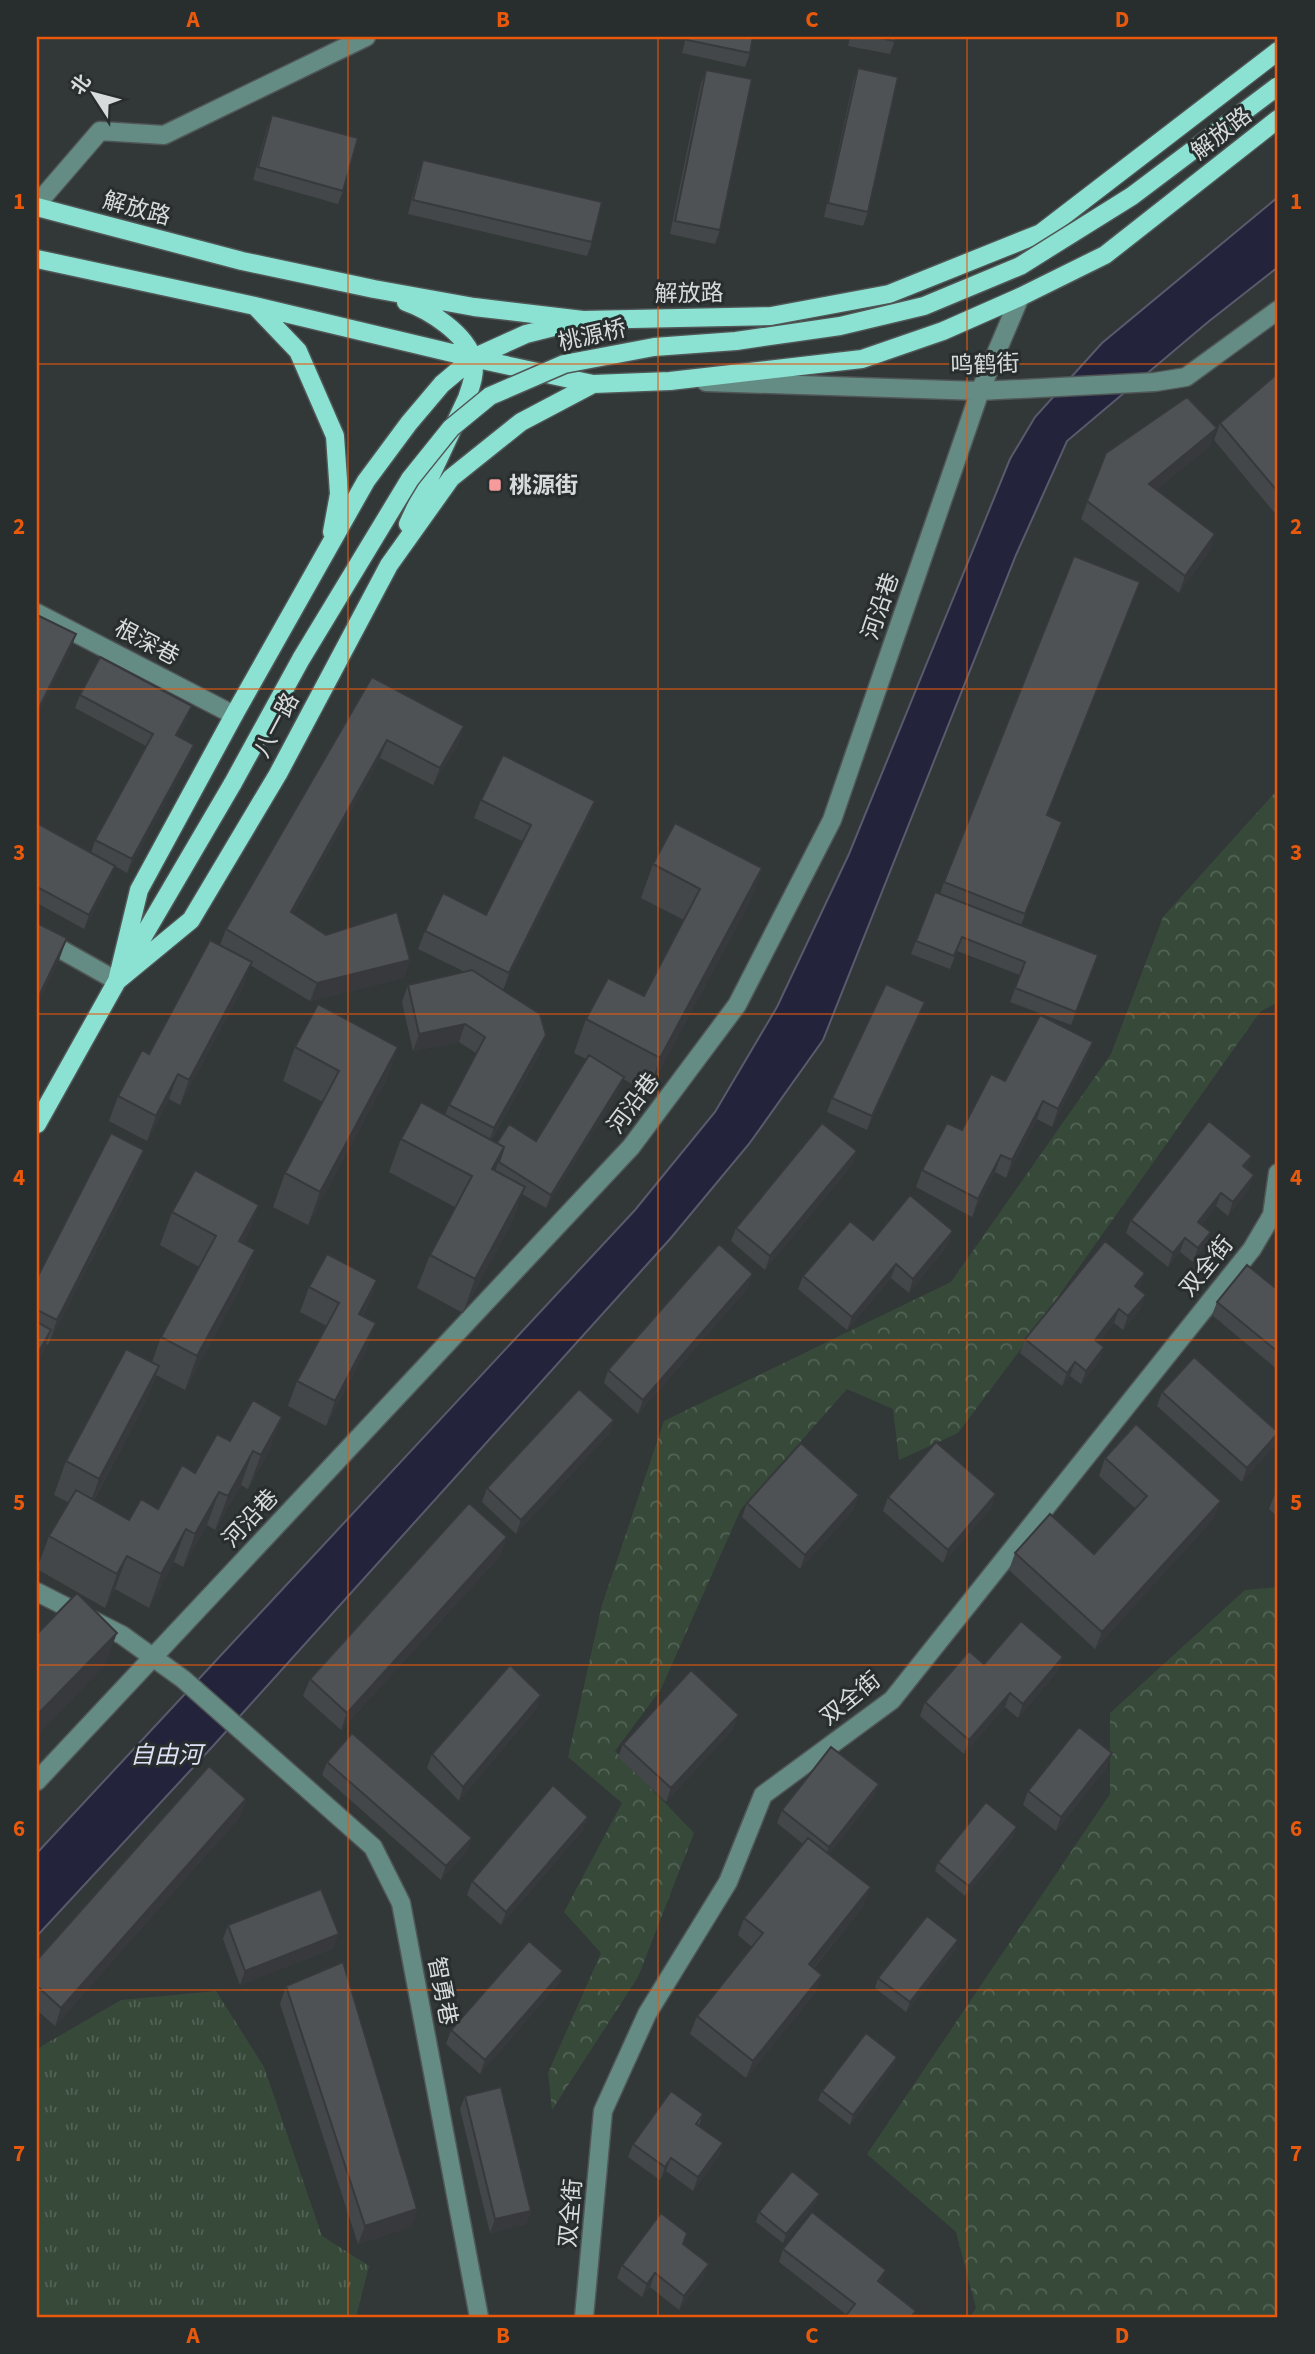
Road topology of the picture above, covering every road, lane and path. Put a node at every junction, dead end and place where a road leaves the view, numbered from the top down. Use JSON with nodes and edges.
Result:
{"nodes":[{"id":1,"x":366,"y":37,"type":"edge"},
{"id":2,"x":1278,"y":51,"type":"edge"},
{"id":3,"x":1278,"y":86,"type":"edge"},
{"id":4,"x":1278,"y":119,"type":"edge"},
{"id":5,"x":37,"y":206,"type":"edge"},
{"id":6,"x":37,"y":259,"type":"edge"},
{"id":7,"x":374,"y":289,"type":"junction"},
{"id":8,"x":1020,"y":297,"type":"junction"},
{"id":9,"x":255,"y":306,"type":"junction"},
{"id":10,"x":1278,"y":310,"type":"edge"},
{"id":11,"x":583,"y":320,"type":"junction"},
{"id":12,"x":473,"y":358,"type":"junction"},
{"id":13,"x":670,"y":381,"type":"junction"},
{"id":14,"x":593,"y":384,"type":"junction"},
{"id":15,"x":980,"y":391,"type":"junction"},
{"id":16,"x":328,"y":549,"type":"junction"},
{"id":17,"x":389,"y":565,"type":"junction"},
{"id":18,"x":37,"y":612,"type":"edge"},
{"id":19,"x":234,"y":715,"type":"junction"},
{"id":20,"x":37,"y":936,"type":"edge"},
{"id":21,"x":117,"y":981,"type":"junction"},
{"id":22,"x":37,"y":1124,"type":"edge"},
{"id":23,"x":1278,"y":1173,"type":"edge"},
{"id":24,"x":37,"y":1592,"type":"edge"},
{"id":25,"x":152,"y":1658,"type":"junction"},
{"id":26,"x":37,"y":1781,"type":"edge"},
{"id":27,"x":479,"y":2317,"type":"edge"},
{"id":28,"x":584,"y":2317,"type":"edge"}],
"edges":[{"from":1,"to":5,"type":"street"},
{"from":2,"to":11,"type":"main road","name":"解放路"},
{"from":3,"to":21,"type":"main road","name":"桃源桥","bridge":true},
{"from":4,"to":8,"type":"main road","name":"解放路"},
{"from":5,"to":7,"type":"main road","name":"解放路"},
{"from":6,"to":9,"type":"main road","name":"解放路"},
{"from":7,"to":11,"type":"main road","name":"解放路"},
{"from":7,"to":12,"type":"main road"},
{"from":8,"to":13,"type":"main road","name":"解放路"},
{"from":8,"to":15,"type":"street","name":"河沿巷"},
{"from":9,"to":12,"type":"main road","name":"解放路"},
{"from":9,"to":16,"type":"main road"},
{"from":10,"to":15,"type":"street","name":"鸣鹤街"},
{"from":11,"to":12,"type":"main road"},
{"from":12,"to":14,"type":"main road","name":"解放路"},
{"from":12,"to":16,"type":"main road"},
{"from":12,"to":17,"type":"main road"},
{"from":13,"to":14,"type":"main road","name":"解放路"},
{"from":13,"to":15,"type":"street","name":"鸣鹤街"},
{"from":14,"to":17,"type":"main road","name":"八一路"},
{"from":15,"to":25,"type":"street","name":"河沿巷"},
{"from":16,"to":19,"type":"main road"},
{"from":17,"to":21,"type":"main road","name":"八一路"},
{"from":18,"to":19,"type":"street","name":"根深巷"},
{"from":19,"to":21,"type":"main road"},
{"from":20,"to":21,"type":"street"},
{"from":21,"to":22,"type":"main road","name":"八一路"},
{"from":23,"to":28,"type":"street","name":"双全街"},
{"from":24,"to":25,"type":"street","name":"智勇巷"},
{"from":25,"to":26,"type":"street","name":"河沿巷"},
{"from":25,"to":27,"type":"street","name":"智勇巷"}]}
